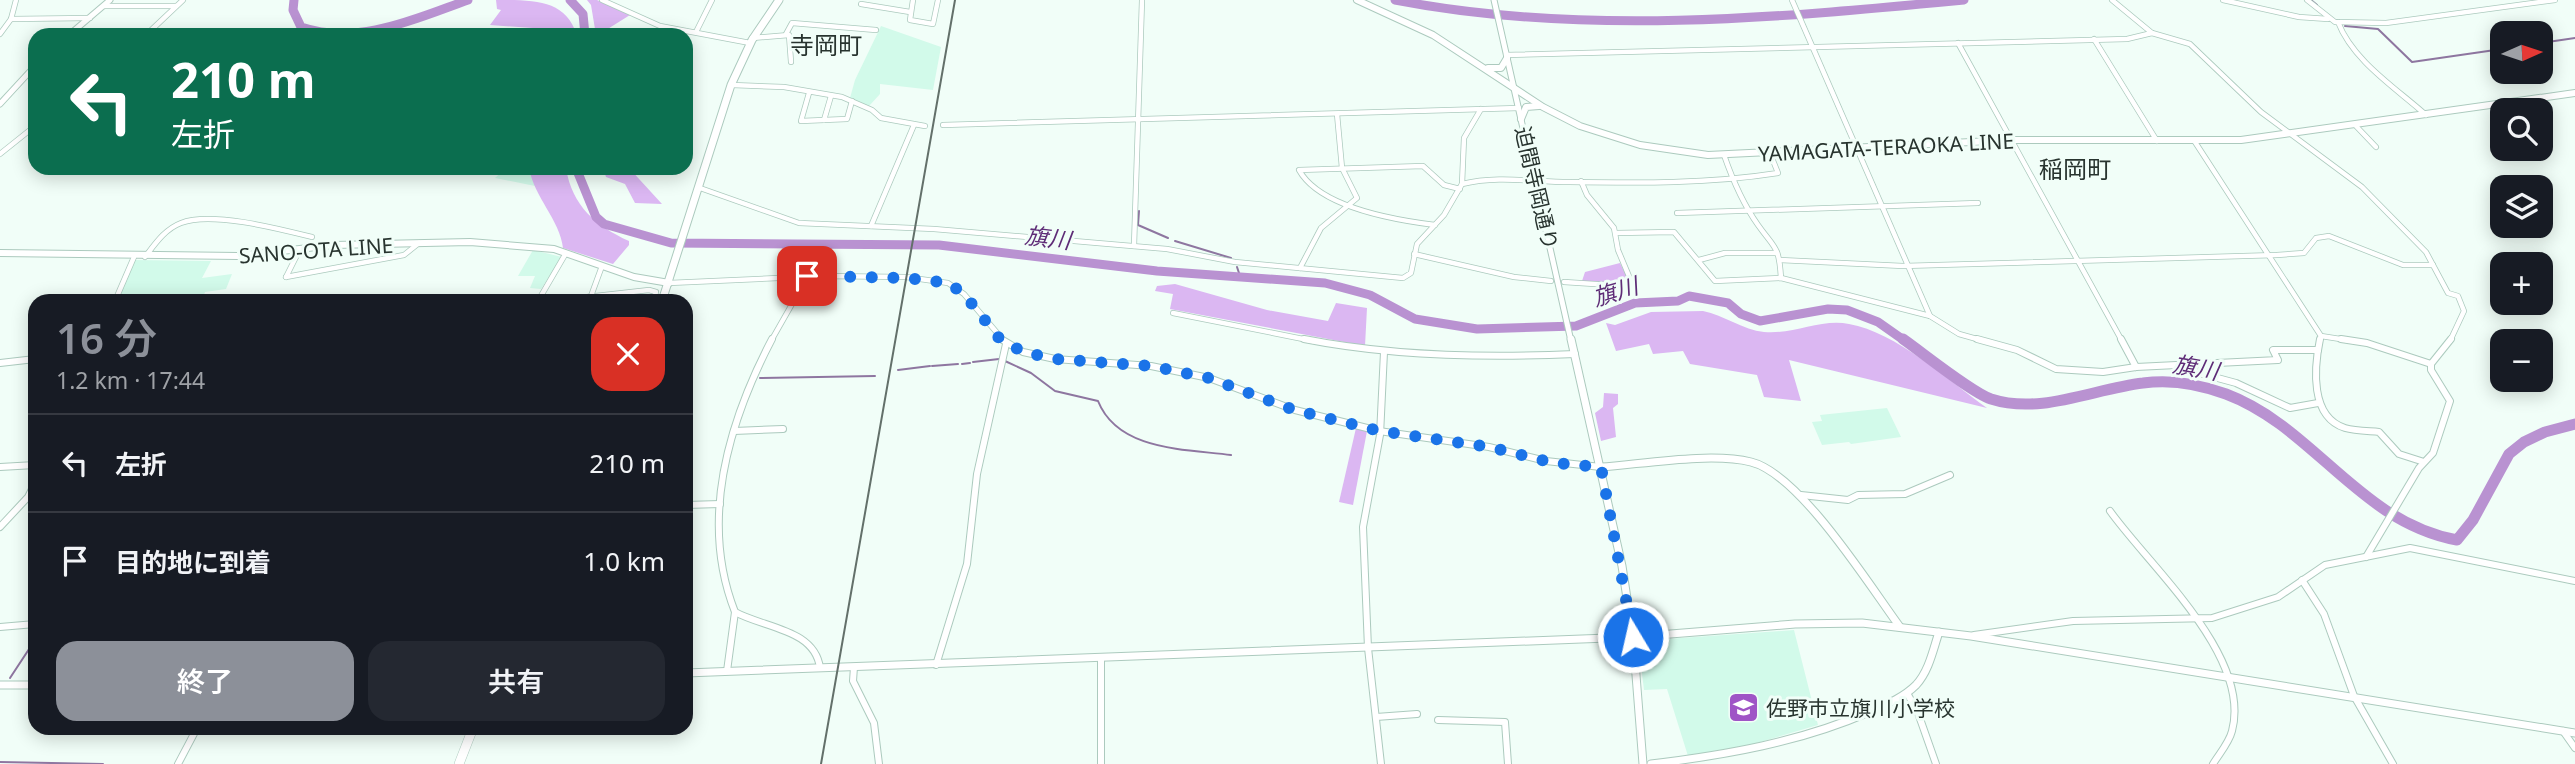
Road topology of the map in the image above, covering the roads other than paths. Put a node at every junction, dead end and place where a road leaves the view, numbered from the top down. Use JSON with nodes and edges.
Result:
{"nodes":[{"id":1,"x":16,"y":0,"type":"edge"},
{"id":2,"x":110,"y":0,"type":"edge"},
{"id":3,"x":183,"y":0,"type":"edge"},
{"id":4,"x":602,"y":0,"type":"edge"},
{"id":5,"x":712,"y":0,"type":"edge"},
{"id":6,"x":779,"y":0,"type":"edge"},
{"id":7,"x":913,"y":0,"type":"edge"},
{"id":8,"x":938,"y":0,"type":"edge"},
{"id":9,"x":1142,"y":0,"type":"edge"},
{"id":10,"x":1357,"y":0,"type":"edge"},
{"id":11,"x":1494,"y":0,"type":"edge"},
{"id":12,"x":2112,"y":0,"type":"edge"},
{"id":13,"x":2307,"y":0,"type":"edge"},
{"id":14,"x":2555,"y":0,"type":"edge"},
{"id":15,"x":2223,"y":1,"type":"edge"},
{"id":16,"x":1793,"y":3,"type":"edge"},
{"id":17,"x":862,"y":4,"type":"dead end"},
{"id":18,"x":103,"y":6,"type":"junction"},
{"id":19,"x":176,"y":6,"type":"junction"},
{"id":20,"x":910,"y":12,"type":"junction"},
{"id":21,"x":90,"y":18,"type":"junction"},
{"id":22,"x":10,"y":19,"type":"junction"},
{"id":23,"x":2328,"y":19,"type":"junction"},
{"id":24,"x":2338,"y":22,"type":"junction"},
{"id":25,"x":933,"y":24,"type":"junction"},
{"id":26,"x":78,"y":28,"type":"edge"},
{"id":27,"x":153,"y":28,"type":"edge"},
{"id":28,"x":676,"y":28,"type":"edge"},
{"id":29,"x":876,"y":30,"type":"dead end"},
{"id":30,"x":693,"y":31,"type":"edge"},
{"id":31,"x":696,"y":32,"type":"junction"},
{"id":32,"x":931,"y":32,"type":"dead end"},
{"id":33,"x":2152,"y":33,"type":"junction"},
{"id":34,"x":0,"y":34,"type":"edge"},
{"id":35,"x":786,"y":34,"type":"junction"},
{"id":36,"x":751,"y":40,"type":"junction"},
{"id":37,"x":2094,"y":40,"type":"junction"},
{"id":38,"x":1958,"y":43,"type":"junction"},
{"id":39,"x":1812,"y":47,"type":"junction"},
{"id":40,"x":1507,"y":57,"type":"junction"},
{"id":41,"x":791,"y":62,"type":"dead end"},
{"id":42,"x":1483,"y":67,"type":"junction"},
{"id":43,"x":28,"y":74,"type":"edge"},
{"id":44,"x":732,"y":85,"type":"junction"},
{"id":45,"x":1514,"y":88,"type":"junction"},
{"id":46,"x":809,"y":93,"type":"junction"},
{"id":47,"x":2575,"y":93,"type":"edge"},
{"id":48,"x":831,"y":96,"type":"junction"},
{"id":49,"x":852,"y":101,"type":"junction"},
{"id":50,"x":0,"y":104,"type":"edge"},
{"id":51,"x":1543,"y":107,"type":"junction"},
{"id":52,"x":1519,"y":108,"type":"junction"},
{"id":53,"x":1480,"y":109,"type":"junction"},
{"id":54,"x":1337,"y":114,"type":"junction"},
{"id":55,"x":2426,"y":115,"type":"junction"},
{"id":56,"x":1521,"y":119,"type":"junction"},
{"id":57,"x":824,"y":120,"type":"junction"},
{"id":58,"x":1138,"y":120,"type":"junction"},
{"id":59,"x":914,"y":125,"type":"junction"},
{"id":60,"x":943,"y":125,"type":"dead end"},
{"id":61,"x":925,"y":126,"type":"dead end"},
{"id":62,"x":2356,"y":126,"type":"junction"},
{"id":63,"x":28,"y":132,"type":"edge"},
{"id":64,"x":2294,"y":135,"type":"junction"},
{"id":65,"x":2012,"y":140,"type":"junction"},
{"id":66,"x":2157,"y":141,"type":"junction"},
{"id":67,"x":2195,"y":142,"type":"junction"},
{"id":68,"x":2376,"y":147,"type":"dead end"},
{"id":69,"x":1857,"y":149,"type":"junction"},
{"id":70,"x":1770,"y":153,"type":"junction"},
{"id":71,"x":0,"y":154,"type":"edge"},
{"id":72,"x":1724,"y":155,"type":"junction"},
{"id":73,"x":1342,"y":168,"type":"junction"},
{"id":74,"x":1535,"y":179,"type":"junction"},
{"id":75,"x":1581,"y":181,"type":"junction"},
{"id":76,"x":1734,"y":181,"type":"junction"},
{"id":77,"x":1461,"y":187,"type":"junction"},
{"id":78,"x":700,"y":188,"type":"junction"},
{"id":79,"x":1979,"y":203,"type":"dead end"},
{"id":80,"x":1350,"y":205,"type":"junction"},
{"id":81,"x":1882,"y":206,"type":"junction"},
{"id":82,"x":1750,"y":211,"type":"junction"},
{"id":83,"x":1676,"y":214,"type":"dead end"},
{"id":84,"x":1435,"y":225,"type":"junction"},
{"id":85,"x":871,"y":226,"type":"junction"},
{"id":86,"x":1616,"y":233,"type":"junction"},
{"id":87,"x":312,"y":237,"type":"dead end"},
{"id":88,"x":419,"y":243,"type":"junction"},
{"id":89,"x":1133,"y":246,"type":"junction"},
{"id":90,"x":300,"y":249,"type":"junction"},
{"id":91,"x":0,"y":253,"type":"edge"},
{"id":92,"x":566,"y":253,"type":"junction"},
{"id":93,"x":1777,"y":253,"type":"junction"},
{"id":94,"x":1414,"y":254,"type":"junction"},
{"id":95,"x":2268,"y":255,"type":"junction"},
{"id":96,"x":134,"y":257,"type":"junction"},
{"id":97,"x":145,"y":257,"type":"junction"},
{"id":98,"x":1699,"y":260,"type":"junction"},
{"id":99,"x":1780,"y":260,"type":"junction"},
{"id":100,"x":2078,"y":260,"type":"junction"},
{"id":101,"x":2433,"y":265,"type":"junction"},
{"id":102,"x":602,"y":266,"type":"junction"},
{"id":103,"x":1908,"y":266,"type":"junction"},
{"id":104,"x":1300,"y":268,"type":"junction"},
{"id":105,"x":807,"y":276,"type":"junction"},
{"id":106,"x":1781,"y":278,"type":"junction"},
{"id":107,"x":670,"y":280,"type":"junction"},
{"id":108,"x":1551,"y":281,"type":"dead end"},
{"id":109,"x":1564,"y":282,"type":"dead end"},
{"id":110,"x":118,"y":294,"type":"edge"},
{"id":111,"x":542,"y":294,"type":"edge"},
{"id":112,"x":592,"y":294,"type":"edge"},
{"id":113,"x":612,"y":294,"type":"edge"},
{"id":114,"x":653,"y":294,"type":"edge"},
{"id":115,"x":664,"y":294,"type":"edge"},
{"id":116,"x":1173,"y":313,"type":"dead end"},
{"id":117,"x":1930,"y":316,"type":"junction"},
{"id":118,"x":2321,"y":336,"type":"junction"},
{"id":119,"x":1006,"y":344,"type":"junction"},
{"id":120,"x":2318,"y":350,"type":"junction"},
{"id":121,"x":1384,"y":352,"type":"junction"},
{"id":122,"x":1574,"y":353,"type":"junction"},
{"id":123,"x":28,"y":360,"type":"edge"},
{"id":124,"x":0,"y":363,"type":"edge"},
{"id":125,"x":2431,"y":364,"type":"junction"},
{"id":126,"x":2174,"y":365,"type":"junction"},
{"id":127,"x":2136,"y":367,"type":"junction"},
{"id":128,"x":2318,"y":403,"type":"junction"},
{"id":129,"x":783,"y":429,"type":"dead end"},
{"id":130,"x":734,"y":431,"type":"junction"},
{"id":131,"x":1380,"y":431,"type":"junction"},
{"id":132,"x":2424,"y":462,"type":"junction"},
{"id":133,"x":28,"y":465,"type":"edge"},
{"id":134,"x":0,"y":467,"type":"edge"},
{"id":135,"x":1601,"y":467,"type":"junction"},
{"id":136,"x":1950,"y":475,"type":"dead end"},
{"id":137,"x":28,"y":495,"type":"edge"},
{"id":138,"x":1801,"y":495,"type":"junction"},
{"id":139,"x":720,"y":504,"type":"junction"},
{"id":140,"x":693,"y":505,"type":"edge"},
{"id":141,"x":2110,"y":511,"type":"dead end"},
{"id":142,"x":0,"y":527,"type":"edge"},
{"id":143,"x":2366,"y":557,"type":"junction"},
{"id":144,"x":2302,"y":580,"type":"junction"},
{"id":145,"x":2575,"y":581,"type":"edge"},
{"id":146,"x":735,"y":612,"type":"junction"},
{"id":147,"x":2198,"y":620,"type":"junction"},
{"id":148,"x":28,"y":625,"type":"edge"},
{"id":149,"x":0,"y":627,"type":"edge"},
{"id":150,"x":1899,"y":627,"type":"junction"},
{"id":151,"x":1939,"y":632,"type":"junction"},
{"id":152,"x":1971,"y":636,"type":"junction"},
{"id":153,"x":1633,"y":637,"type":"junction"},
{"id":154,"x":1368,"y":648,"type":"junction"},
{"id":155,"x":1101,"y":658,"type":"junction"},
{"id":156,"x":936,"y":665,"type":"junction"},
{"id":157,"x":854,"y":667,"type":"junction"},
{"id":158,"x":820,"y":668,"type":"junction"},
{"id":159,"x":727,"y":671,"type":"junction"},
{"id":160,"x":693,"y":673,"type":"edge"},
{"id":161,"x":2229,"y":678,"type":"junction"},
{"id":162,"x":28,"y":685,"type":"edge"},
{"id":163,"x":1,"y":686,"type":"edge"},
{"id":164,"x":1907,"y":692,"type":"junction"},
{"id":165,"x":2354,"y":696,"type":"junction"},
{"id":166,"x":1417,"y":714,"type":"dead end"},
{"id":167,"x":1376,"y":717,"type":"junction"},
{"id":168,"x":1438,"y":720,"type":"dead end"},
{"id":169,"x":2563,"y":731,"type":"junction"},
{"id":170,"x":2575,"y":733,"type":"edge"},
{"id":171,"x":193,"y":735,"type":"edge"},
{"id":172,"x":470,"y":735,"type":"edge"},
{"id":173,"x":2575,"y":748,"type":"edge"},
{"id":174,"x":178,"y":764,"type":"edge"},
{"id":175,"x":459,"y":764,"type":"edge"},
{"id":176,"x":879,"y":764,"type":"edge"},
{"id":177,"x":1101,"y":764,"type":"edge"},
{"id":178,"x":1381,"y":764,"type":"edge"},
{"id":179,"x":1508,"y":764,"type":"edge"},
{"id":180,"x":1643,"y":764,"type":"edge"},
{"id":181,"x":1651,"y":764,"type":"edge"},
{"id":182,"x":1936,"y":764,"type":"edge"},
{"id":183,"x":2213,"y":764,"type":"edge"},
{"id":184,"x":2393,"y":764,"type":"edge"}],
"edges":[{"from":1,"to":22,"type":"street"},
{"from":2,"to":18,"type":"street"},
{"from":3,"to":19,"type":"street"},
{"from":4,"to":28,"type":"street"},
{"from":5,"to":31,"type":"street"},
{"from":6,"to":36,"type":"main road"},
{"from":7,"to":20,"type":"street"},
{"from":8,"to":25,"type":"street"},
{"from":9,"to":58,"type":"street"},
{"from":10,"to":42,"type":"main road","name":"YAMAGATA-TERAOKA LINE"},
{"from":11,"to":40,"type":"street","name":"迫間寺岡通り"},
{"from":12,"to":33,"type":"street"},
{"from":13,"to":23,"type":"street"},
{"from":14,"to":24,"type":"street"},
{"from":15,"to":23,"type":"street"},
{"from":16,"to":39,"type":"street"},
{"from":17,"to":20,"type":"street"},
{"from":18,"to":19,"type":"street"},
{"from":18,"to":21,"type":"street"},
{"from":19,"to":27,"type":"street"},
{"from":20,"to":25,"type":"street"},
{"from":21,"to":22,"type":"street"},
{"from":21,"to":26,"type":"street"},
{"from":22,"to":34,"type":"street"},
{"from":23,"to":24,"type":"street"},
{"from":24,"to":55,"type":"street"},
{"from":25,"to":32,"type":"street"},
{"from":29,"to":35,"type":"street"},
{"from":30,"to":31,"type":"street"},
{"from":31,"to":36,"type":"street"},
{"from":33,"to":37,"type":"street"},
{"from":33,"to":64,"type":"street"},
{"from":35,"to":36,"type":"street"},
{"from":35,"to":41,"type":"street"},
{"from":36,"to":44,"type":"main road"},
{"from":37,"to":38,"type":"street"},
{"from":37,"to":66,"type":"street"},
{"from":38,"to":39,"type":"street"},
{"from":38,"to":65,"type":"street"},
{"from":39,"to":40,"type":"street"},
{"from":39,"to":69,"type":"street"},
{"from":40,"to":42,"type":"main road"},
{"from":40,"to":45,"type":"street","name":"迫間寺岡通り"},
{"from":42,"to":45,"type":"main road","name":"YAMAGATA-TERAOKA LINE"},
{"from":43,"to":50,"type":"street"},
{"from":44,"to":46,"type":"street"},
{"from":44,"to":78,"type":"main road"},
{"from":45,"to":51,"type":"main road","name":"YAMAGATA-TERAOKA LINE"},
{"from":45,"to":52,"type":"street","name":"迫間寺岡通り"},
{"from":46,"to":48,"type":"street"},
{"from":46,"to":57,"type":"street"},
{"from":47,"to":55,"type":"main road","name":"YAMAGATA-TERAOKA LINE"},
{"from":48,"to":49,"type":"street"},
{"from":48,"to":57,"type":"street"},
{"from":49,"to":57,"type":"street"},
{"from":49,"to":59,"type":"street"},
{"from":51,"to":56,"type":"main road"},
{"from":51,"to":72,"type":"main road","name":"YAMAGATA-TERAOKA LINE"},
{"from":52,"to":53,"type":"street"},
{"from":52,"to":56,"type":"street","name":"迫間寺岡通り"},
{"from":53,"to":54,"type":"street"},
{"from":53,"to":77,"type":"street"},
{"from":54,"to":58,"type":"street"},
{"from":54,"to":73,"type":"street"},
{"from":55,"to":62,"type":"main road","name":"YAMAGATA-TERAOKA LINE"},
{"from":56,"to":74,"type":"street","name":"迫間寺岡通り"},
{"from":58,"to":60,"type":"street"},
{"from":58,"to":89,"type":"street"},
{"from":59,"to":61,"type":"street"},
{"from":59,"to":85,"type":"street"},
{"from":62,"to":64,"type":"main road","name":"YAMAGATA-TERAOKA LINE"},
{"from":62,"to":68,"type":"street"},
{"from":63,"to":71,"type":"street"},
{"from":64,"to":67,"type":"main road","name":"YAMAGATA-TERAOKA LINE"},
{"from":64,"to":101,"type":"street"},
{"from":65,"to":66,"type":"main road","name":"YAMAGATA-TERAOKA LINE"},
{"from":65,"to":69,"type":"main road","name":"YAMAGATA-TERAOKA LINE"},
{"from":65,"to":100,"type":"street"},
{"from":66,"to":67,"type":"main road","name":"YAMAGATA-TERAOKA LINE"},
{"from":67,"to":95,"type":"street"},
{"from":69,"to":70,"type":"main road","name":"YAMAGATA-TERAOKA LINE"},
{"from":69,"to":81,"type":"street"},
{"from":70,"to":72,"type":"main road","name":"YAMAGATA-TERAOKA LINE"},
{"from":70,"to":76,"type":"street"},
{"from":72,"to":76,"type":"street"},
{"from":73,"to":77,"type":"street"},
{"from":73,"to":80,"type":"street"},
{"from":73,"to":80,"type":"street"},
{"from":74,"to":75,"type":"street"},
{"from":74,"to":77,"type":"street"},
{"from":74,"to":122,"type":"street","name":"迫間寺岡通り"},
{"from":75,"to":76,"type":"street"},
{"from":75,"to":86,"type":"street"},
{"from":76,"to":82,"type":"street"},
{"from":77,"to":84,"type":"street"},
{"from":78,"to":85,"type":"street"},
{"from":78,"to":107,"type":"main road"},
{"from":79,"to":81,"type":"street"},
{"from":80,"to":84,"type":"street"},
{"from":80,"to":104,"type":"street"},
{"from":81,"to":82,"type":"street"},
{"from":81,"to":103,"type":"street"},
{"from":82,"to":83,"type":"street"},
{"from":82,"to":93,"type":"street"},
{"from":84,"to":94,"type":"street"},
{"from":85,"to":89,"type":"street"},
{"from":86,"to":98,"type":"street"},
{"from":86,"to":109,"type":"street"},
{"from":87,"to":97,"type":"street"},
{"from":88,"to":90,"type":"main road","name":"SANO-OTA LINE"},
{"from":88,"to":90,"type":"street"},
{"from":88,"to":92,"type":"main road","name":"SANO-OTA LINE"},
{"from":89,"to":104,"type":"street"},
{"from":90,"to":97,"type":"main road","name":"SANO-OTA LINE"},
{"from":91,"to":96,"type":"main road","name":"SANO-OTA LINE"},
{"from":92,"to":102,"type":"main road","name":"SANO-OTA LINE"},
{"from":92,"to":111,"type":"street"},
{"from":93,"to":98,"type":"street"},
{"from":93,"to":99,"type":"street"},
{"from":94,"to":104,"type":"street"},
{"from":94,"to":108,"type":"street"},
{"from":95,"to":100,"type":"street"},
{"from":95,"to":101,"type":"street"},
{"from":95,"to":118,"type":"street"},
{"from":96,"to":97,"type":"main road","name":"SANO-OTA LINE"},
{"from":96,"to":110,"type":"street"},
{"from":98,"to":106,"type":"street"},
{"from":99,"to":103,"type":"street"},
{"from":99,"to":106,"type":"street"},
{"from":100,"to":103,"type":"street"},
{"from":100,"to":127,"type":"street"},
{"from":101,"to":125,"type":"street"},
{"from":102,"to":107,"type":"main road","name":"SANO-OTA LINE"},
{"from":102,"to":112,"type":"street"},
{"from":103,"to":117,"type":"street"},
{"from":105,"to":107,"type":"street"},
{"from":105,"to":119,"type":"street"},
{"from":105,"to":130,"type":"street"},
{"from":106,"to":117,"type":"street"},
{"from":107,"to":115,"type":"main road"},
{"from":113,"to":114,"type":"street"},
{"from":116,"to":121,"type":"street"},
{"from":117,"to":127,"type":"street"},
{"from":118,"to":120,"type":"street"},
{"from":118,"to":125,"type":"street"},
{"from":119,"to":131,"type":"street"},
{"from":119,"to":156,"type":"street"},
{"from":120,"to":126,"type":"street"},
{"from":120,"to":128,"type":"street"},
{"from":121,"to":122,"type":"street"},
{"from":121,"to":131,"type":"street"},
{"from":122,"to":135,"type":"street","name":"迫間寺岡通り"},
{"from":123,"to":124,"type":"street"},
{"from":125,"to":132,"type":"street"},
{"from":126,"to":127,"type":"street"},
{"from":126,"to":128,"type":"street"},
{"from":128,"to":132,"type":"street"},
{"from":129,"to":130,"type":"street"},
{"from":130,"to":139,"type":"street"},
{"from":131,"to":135,"type":"street"},
{"from":131,"to":154,"type":"street"},
{"from":132,"to":143,"type":"street"},
{"from":133,"to":134,"type":"street"},
{"from":135,"to":138,"type":"street"},
{"from":135,"to":153,"type":"street","name":"迫間寺岡通り"},
{"from":136,"to":138,"type":"street"},
{"from":137,"to":142,"type":"street"},
{"from":138,"to":150,"type":"street"},
{"from":139,"to":140,"type":"street"},
{"from":139,"to":146,"type":"street"},
{"from":141,"to":147,"type":"street"},
{"from":143,"to":144,"type":"street"},
{"from":143,"to":145,"type":"street"},
{"from":144,"to":147,"type":"street"},
{"from":144,"to":165,"type":"street"},
{"from":146,"to":158,"type":"street"},
{"from":146,"to":159,"type":"street"},
{"from":147,"to":152,"type":"street"},
{"from":147,"to":161,"type":"street"},
{"from":148,"to":149,"type":"street"},
{"from":150,"to":151,"type":"street"},
{"from":150,"to":153,"type":"street"},
{"from":151,"to":152,"type":"street"},
{"from":151,"to":164,"type":"street"},
{"from":152,"to":161,"type":"street"},
{"from":153,"to":154,"type":"street"},
{"from":153,"to":180,"type":"street","name":"迫間寺岡通り"},
{"from":154,"to":155,"type":"street"},
{"from":154,"to":167,"type":"street"},
{"from":155,"to":156,"type":"street"},
{"from":155,"to":177,"type":"street"},
{"from":156,"to":157,"type":"street"},
{"from":157,"to":158,"type":"street"},
{"from":157,"to":176,"type":"street"},
{"from":158,"to":159,"type":"street"},
{"from":159,"to":160,"type":"street"},
{"from":161,"to":165,"type":"street"},
{"from":161,"to":183,"type":"street"},
{"from":162,"to":163,"type":"street"},
{"from":164,"to":181,"type":"street"},
{"from":164,"to":182,"type":"street"},
{"from":165,"to":169,"type":"street"},
{"from":165,"to":184,"type":"street"},
{"from":166,"to":167,"type":"street"},
{"from":167,"to":178,"type":"street"},
{"from":168,"to":179,"type":"street"},
{"from":169,"to":170,"type":"street"},
{"from":169,"to":173,"type":"street"},
{"from":171,"to":174,"type":"street"},
{"from":172,"to":175,"type":"main road"}]}
